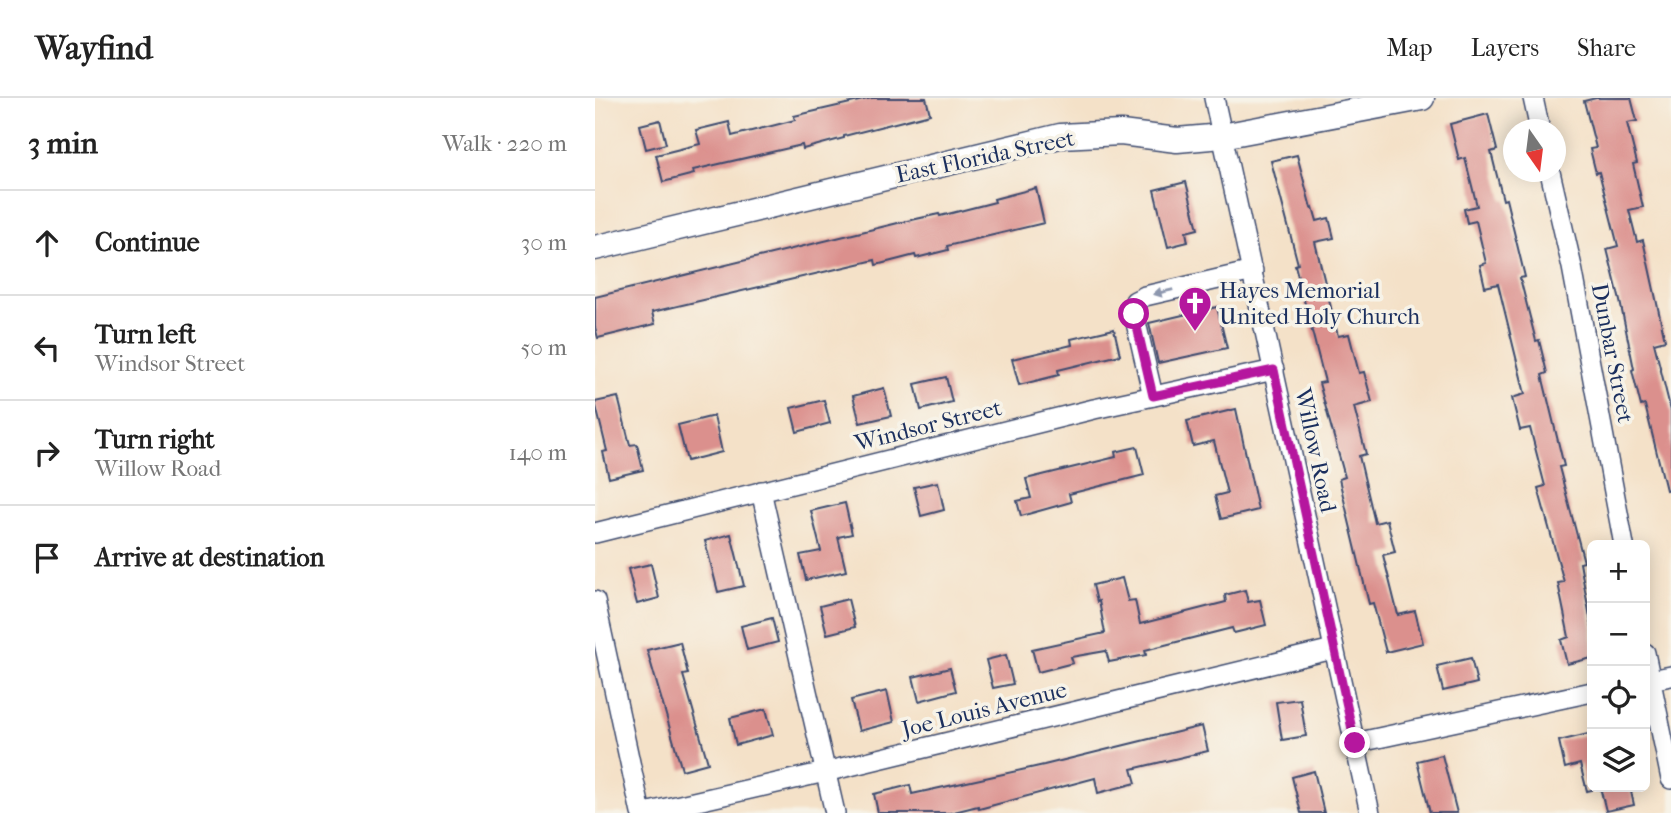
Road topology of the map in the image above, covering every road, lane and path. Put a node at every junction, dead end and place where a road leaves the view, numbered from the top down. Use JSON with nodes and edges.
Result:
{"nodes":[{"id":1,"x":1214,"y":98,"type":"edge"},
{"id":2,"x":1422,"y":98,"type":"edge"},
{"id":3,"x":1533,"y":98,"type":"edge"},
{"id":4,"x":1538,"y":119,"type":"edge"},
{"id":5,"x":1221,"y":136,"type":"junction"},
{"id":6,"x":1552,"y":182,"type":"edge"},
{"id":7,"x":595,"y":248,"type":"edge"},
{"id":8,"x":1253,"y":271,"type":"junction"},
{"id":9,"x":1274,"y":370,"type":"junction"},
{"id":10,"x":1153,"y":396,"type":"junction"},
{"id":11,"x":761,"y":491,"type":"junction"},
{"id":12,"x":595,"y":533,"type":"edge"},
{"id":13,"x":1623,"y":540,"type":"edge"},
{"id":14,"x":595,"y":601,"type":"edge"},
{"id":15,"x":1333,"y":649,"type":"junction"},
{"id":16,"x":1671,"y":676,"type":"edge"},
{"id":17,"x":1650,"y":680,"type":"edge"},
{"id":18,"x":1650,"y":692,"type":"edge"},
{"id":19,"x":1587,"y":693,"type":"edge"},
{"id":20,"x":1355,"y":743,"type":"junction"},
{"id":21,"x":825,"y":772,"type":"junction"},
{"id":22,"x":1671,"y":779,"type":"edge"},
{"id":23,"x":643,"y":813,"type":"edge"},
{"id":24,"x":835,"y":813,"type":"edge"},
{"id":25,"x":1370,"y":813,"type":"edge"}],
"edges":[{"from":1,"to":5,"type":"street","name":"Willow Road"},
{"from":2,"to":5,"type":"main road","name":"East Florida Street"},
{"from":3,"to":4,"type":"street"},
{"from":5,"to":7,"type":"main road","name":"East Florida Street"},
{"from":5,"to":8,"type":"street","name":"Willow Road"},
{"from":6,"to":13,"type":"street","name":"Dunbar Street"},
{"from":8,"to":9,"type":"street","name":"Willow Road"},
{"from":8,"to":10,"type":"street","one_way":true},
{"from":9,"to":10,"type":"street","name":"Windsor Street"},
{"from":9,"to":15,"type":"street","name":"Willow Road"},
{"from":10,"to":11,"type":"street","name":"Windsor Street"},
{"from":11,"to":12,"type":"street","name":"Windsor Street"},
{"from":11,"to":21,"type":"street"},
{"from":14,"to":23,"type":"street"},
{"from":15,"to":20,"type":"street","name":"Willow Road"},
{"from":15,"to":21,"type":"street","name":"Joe Louis Avenue"},
{"from":16,"to":17,"type":"street"},
{"from":18,"to":22,"type":"street"},
{"from":19,"to":20,"type":"street"},
{"from":20,"to":25,"type":"street","name":"Willow Road"},
{"from":21,"to":23,"type":"street","name":"Joe Louis Avenue"},
{"from":21,"to":24,"type":"street"}]}
